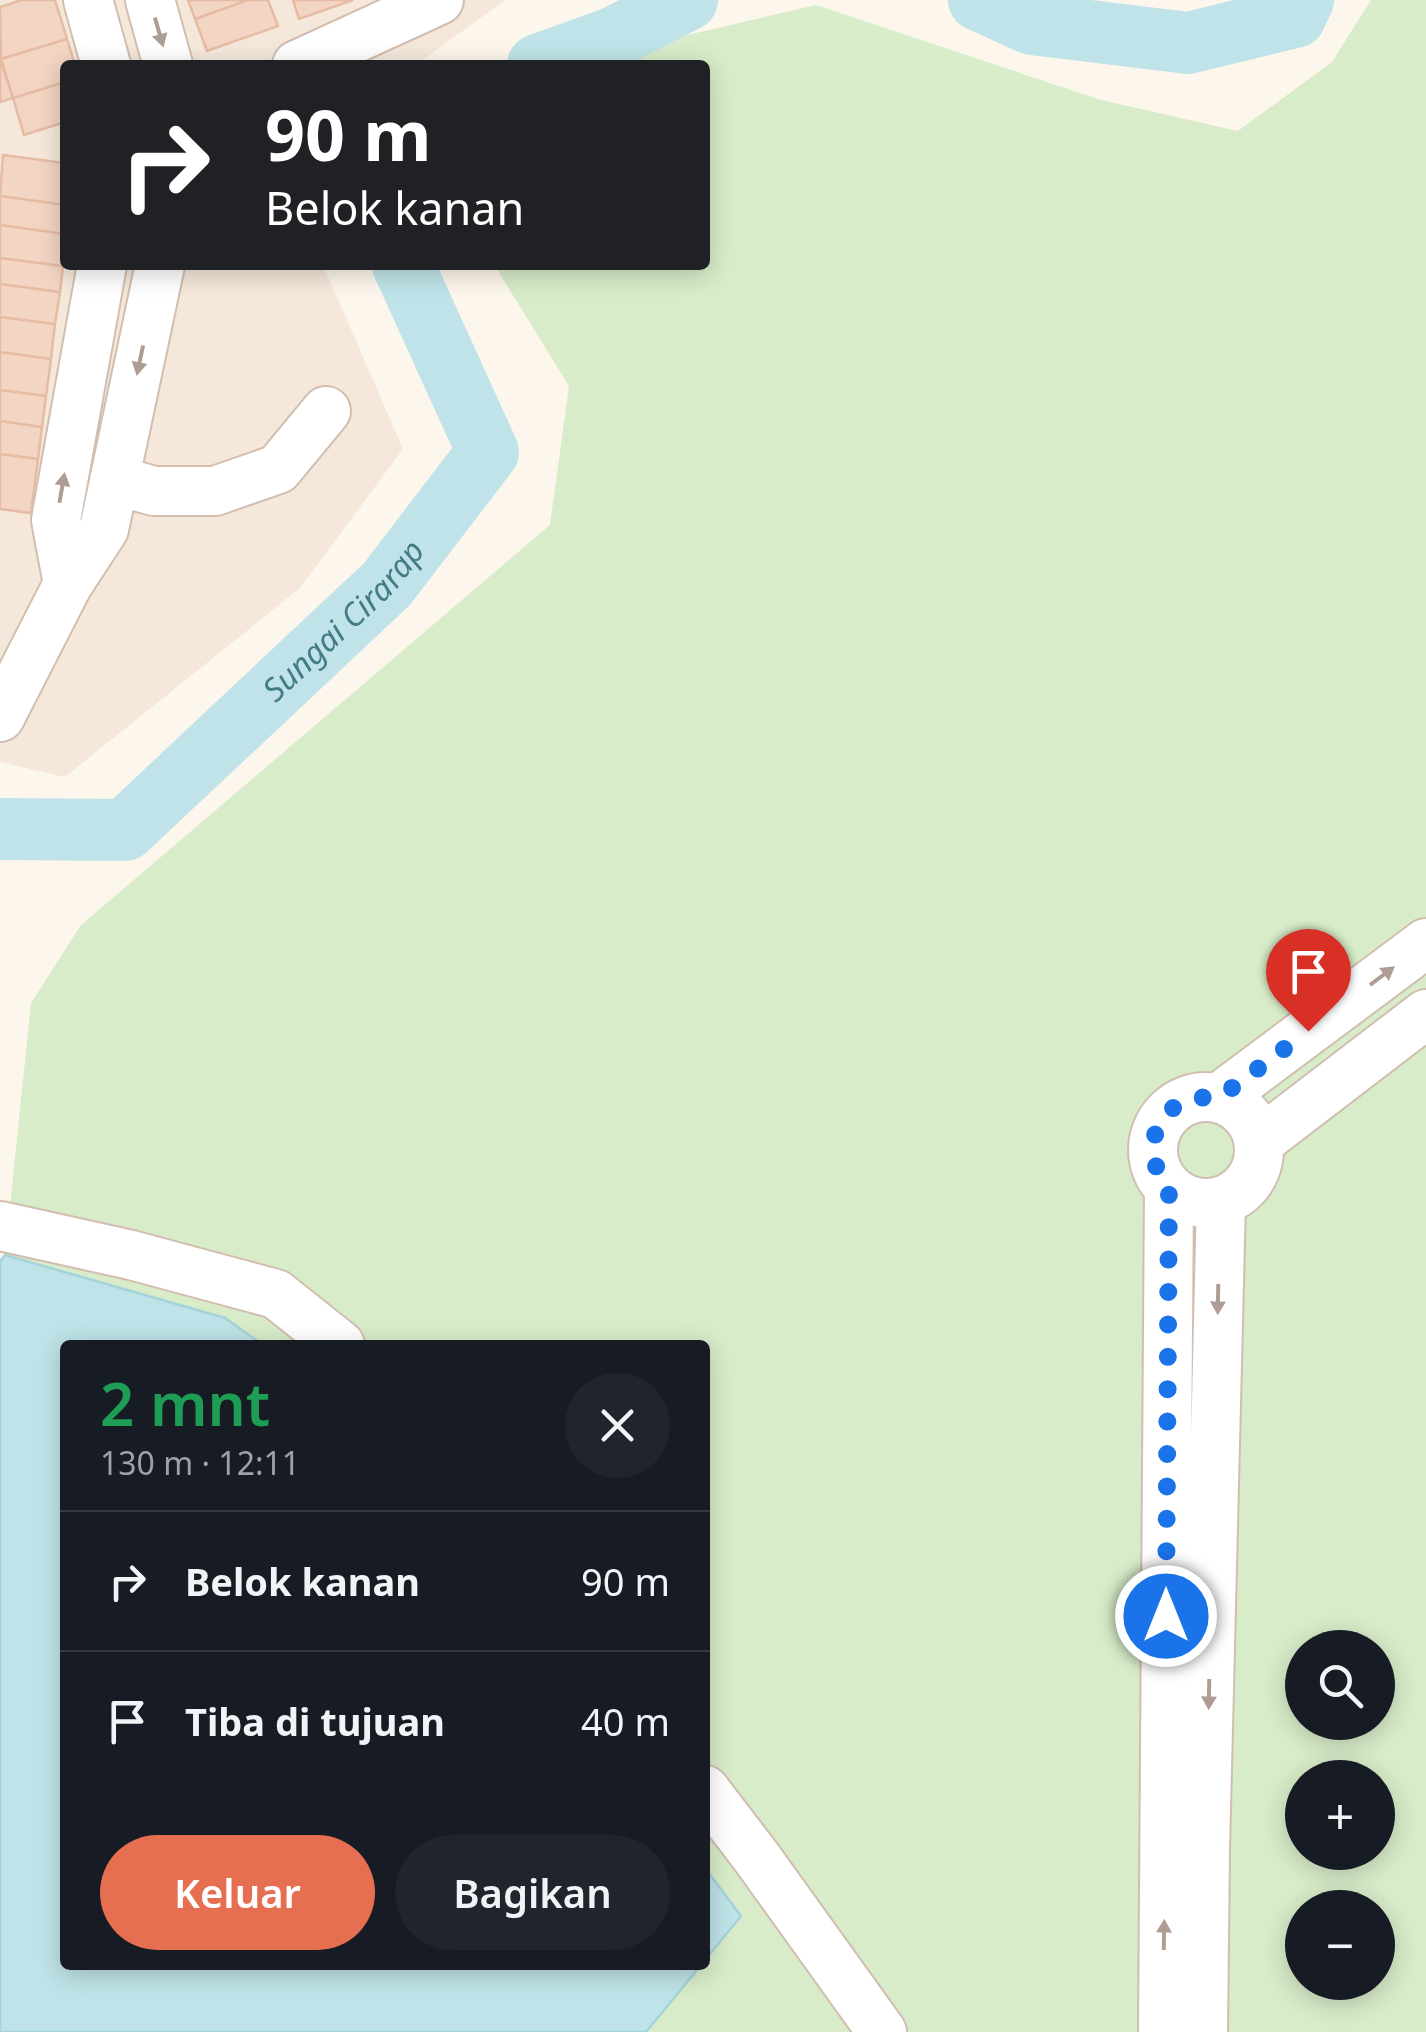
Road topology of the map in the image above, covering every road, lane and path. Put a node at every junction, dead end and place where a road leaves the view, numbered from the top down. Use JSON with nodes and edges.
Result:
{"nodes":[{"id":1,"x":88,"y":0,"type":"edge"},
{"id":2,"x":150,"y":0,"type":"edge"},
{"id":3,"x":439,"y":0,"type":"edge"},
{"id":4,"x":366,"y":16,"type":"edge"},
{"id":5,"x":105,"y":60,"type":"edge"},
{"id":6,"x":167,"y":60,"type":"edge"},
{"id":7,"x":304,"y":60,"type":"edge"},
{"id":8,"x":101,"y":270,"type":"edge"},
{"id":9,"x":159,"y":270,"type":"edge"},
{"id":10,"x":326,"y":411,"type":"dead end"},
{"id":11,"x":114,"y":480,"type":"junction"},
{"id":12,"x":68,"y":584,"type":"junction"},
{"id":13,"x":12,"y":665,"type":"edge"},
{"id":14,"x":0,"y":717,"type":"edge"},
{"id":15,"x":1426,"y":944,"type":"edge"},
{"id":16,"x":1426,"y":1014,"type":"edge"},
{"id":17,"x":1220,"y":1097,"type":"junction"},
{"id":18,"x":1259,"y":1142,"type":"junction"},
{"id":19,"x":1169,"y":1188,"type":"junction"},
{"id":20,"x":1221,"y":1201,"type":"junction"},
{"id":21,"x":0,"y":1226,"type":"edge"},
{"id":22,"x":334,"y":1340,"type":"edge"},
{"id":23,"x":710,"y":1797,"type":"edge"},
{"id":24,"x":1185,"y":1850,"type":"junction"},
{"id":25,"x":882,"y":2032,"type":"edge"},
{"id":26,"x":1163,"y":2032,"type":"edge"},
{"id":27,"x":1204,"y":2032,"type":"edge"}],
"edges":[{"from":1,"to":5,"type":"street"},
{"from":2,"to":6,"type":"street","one_way":true},
{"from":3,"to":4,"type":"street"},
{"from":4,"to":7,"type":"street"},
{"from":12,"to":8,"type":"street","one_way":true},
{"from":9,"to":11,"type":"street","one_way":true},
{"from":10,"to":11,"type":"street"},
{"from":11,"to":12,"type":"street"},
{"from":12,"to":13,"type":"street"},
{"from":13,"to":14,"type":"street"},
{"from":17,"to":15,"type":"street","one_way":true},
{"from":16,"to":18,"type":"street"},
{"from":17,"to":18,"type":"street"},
{"from":17,"to":19,"type":"street"},
{"from":18,"to":20,"type":"street"},
{"from":19,"to":20,"type":"street"},
{"from":19,"to":24,"type":"street"},
{"from":20,"to":24,"type":"street","one_way":true},
{"from":21,"to":22,"type":"street"},
{"from":23,"to":25,"type":"street"},
{"from":26,"to":24,"type":"street","one_way":true},
{"from":24,"to":27,"type":"street"}]}
